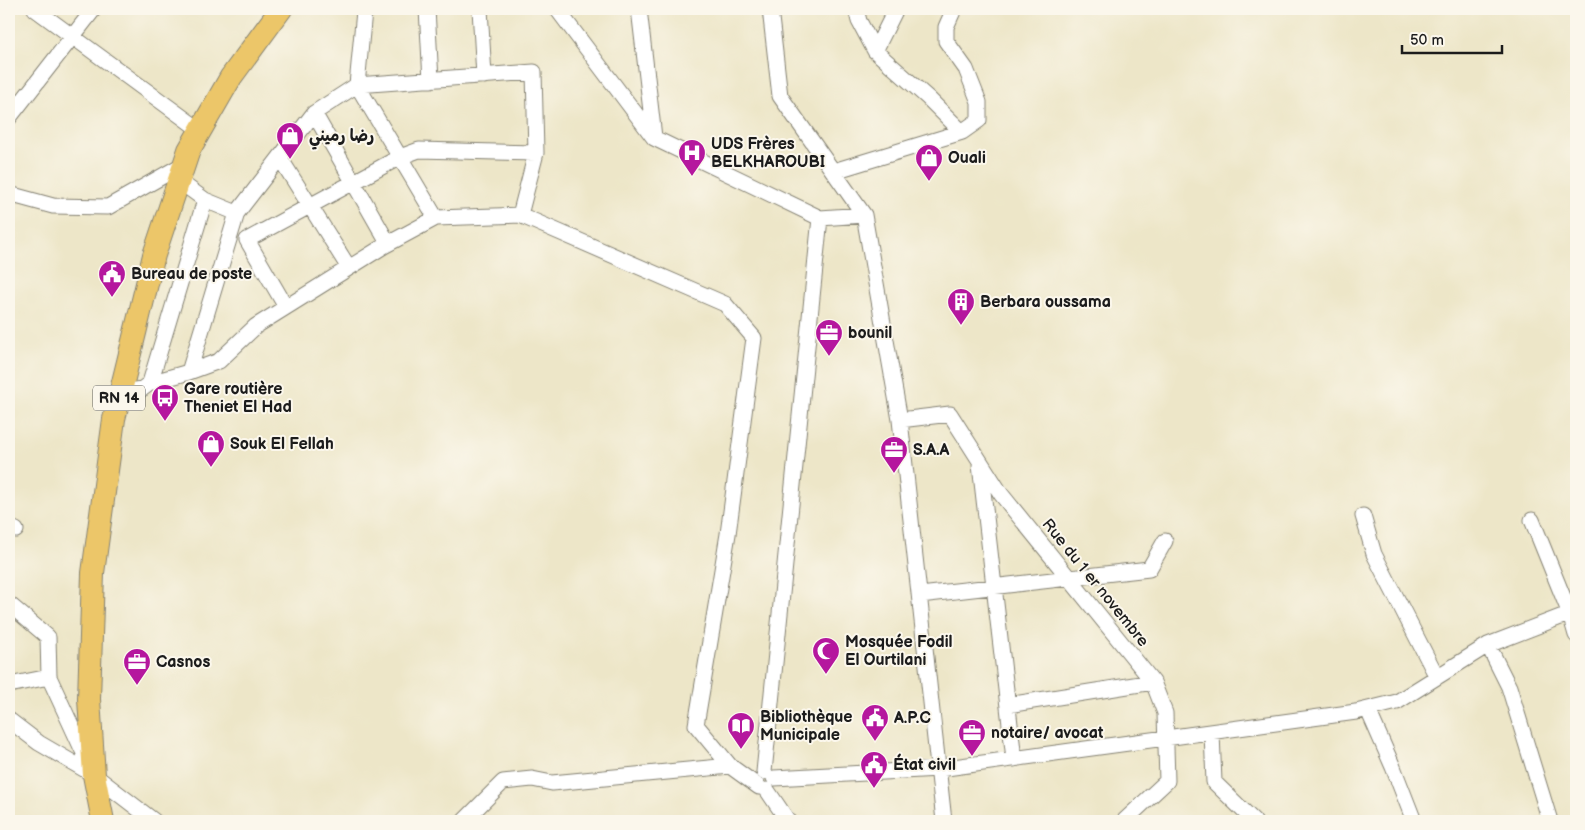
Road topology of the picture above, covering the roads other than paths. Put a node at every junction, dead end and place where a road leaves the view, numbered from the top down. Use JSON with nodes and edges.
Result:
{"nodes":[{"id":1,"x":35,"y":9,"type":"edge"},
{"id":2,"x":94,"y":9,"type":"edge"},
{"id":3,"x":281,"y":9,"type":"edge"},
{"id":4,"x":371,"y":9,"type":"edge"},
{"id":5,"x":427,"y":9,"type":"edge"},
{"id":6,"x":480,"y":9,"type":"edge"},
{"id":7,"x":557,"y":9,"type":"edge"},
{"id":8,"x":639,"y":9,"type":"edge"},
{"id":9,"x":770,"y":9,"type":"edge"},
{"id":10,"x":856,"y":9,"type":"edge"},
{"id":11,"x":896,"y":9,"type":"edge"},
{"id":12,"x":954,"y":9,"type":"edge"},
{"id":13,"x":72,"y":36,"type":"junction"},
{"id":14,"x":875,"y":51,"type":"junction"},
{"id":15,"x":484,"y":76,"type":"junction"},
{"id":16,"x":431,"y":80,"type":"junction"},
{"id":17,"x":357,"y":85,"type":"junction"},
{"id":18,"x":314,"y":113,"type":"junction"},
{"id":19,"x":9,"y":118,"type":"edge"},
{"id":20,"x":200,"y":130,"type":"junction"},
{"id":21,"x":962,"y":132,"type":"junction"},
{"id":22,"x":654,"y":138,"type":"junction"},
{"id":23,"x":536,"y":153,"type":"junction"},
{"id":24,"x":400,"y":157,"type":"junction"},
{"id":25,"x":280,"y":158,"type":"junction"},
{"id":26,"x":834,"y":171,"type":"junction"},
{"id":27,"x":181,"y":173,"type":"junction"},
{"id":28,"x":353,"y":182,"type":"junction"},
{"id":29,"x":9,"y":194,"type":"edge"},
{"id":30,"x":205,"y":200,"type":"junction"},
{"id":31,"x":310,"y":206,"type":"junction"},
{"id":32,"x":237,"y":213,"type":"junction"},
{"id":33,"x":520,"y":215,"type":"junction"},
{"id":34,"x":864,"y":215,"type":"junction"},
{"id":35,"x":436,"y":218,"type":"junction"},
{"id":36,"x":820,"y":218,"type":"junction"},
{"id":37,"x":388,"y":243,"type":"junction"},
{"id":38,"x":349,"y":268,"type":"junction"},
{"id":39,"x":286,"y":307,"type":"junction"},
{"id":40,"x":189,"y":372,"type":"junction"},
{"id":41,"x":150,"y":383,"type":"junction"},
{"id":42,"x":121,"y":392,"type":"junction"},
{"id":43,"x":900,"y":420,"type":"junction"},
{"id":44,"x":980,"y":461,"type":"junction"},
{"id":45,"x":1363,"y":516,"type":"dead end"},
{"id":46,"x":1532,"y":520,"type":"dead end"},
{"id":47,"x":1165,"y":541,"type":"dead end"},
{"id":48,"x":1069,"y":578,"type":"junction"},
{"id":49,"x":996,"y":586,"type":"junction"},
{"id":50,"x":920,"y":595,"type":"junction"},
{"id":51,"x":9,"y":604,"type":"edge"},
{"id":52,"x":1573,"y":613,"type":"edge"},
{"id":53,"x":1576,"y":635,"type":"edge"},
{"id":54,"x":1488,"y":645,"type":"junction"},
{"id":55,"x":49,"y":677,"type":"junction"},
{"id":56,"x":1437,"y":677,"type":"junction"},
{"id":57,"x":1153,"y":682,"type":"junction"},
{"id":58,"x":9,"y":685,"type":"edge"},
{"id":59,"x":1008,"y":705,"type":"junction"},
{"id":60,"x":1368,"y":710,"type":"junction"},
{"id":61,"x":9,"y":720,"type":"edge"},
{"id":62,"x":1212,"y":733,"type":"junction"},
{"id":63,"x":1166,"y":739,"type":"junction"},
{"id":64,"x":1014,"y":759,"type":"junction"},
{"id":65,"x":730,"y":766,"type":"junction"},
{"id":66,"x":939,"y":769,"type":"junction"},
{"id":67,"x":94,"y":775,"type":"junction"},
{"id":68,"x":766,"y":782,"type":"junction"},
{"id":69,"x":472,"y":818,"type":"edge"},
{"id":70,"x":786,"y":820,"type":"edge"},
{"id":71,"x":102,"y":821,"type":"edge"},
{"id":72,"x":154,"y":821,"type":"edge"},
{"id":73,"x":944,"y":821,"type":"edge"},
{"id":74,"x":1124,"y":821,"type":"edge"},
{"id":75,"x":1254,"y":821,"type":"edge"},
{"id":76,"x":1414,"y":821,"type":"edge"},
{"id":77,"x":1550,"y":821,"type":"edge"}],
"edges":[{"from":1,"to":13,"type":"street"},
{"from":2,"to":13,"type":"street"},
{"from":3,"to":20,"type":"main road","number":"RN 14"},
{"from":4,"to":17,"type":"street"},
{"from":5,"to":16,"type":"street"},
{"from":6,"to":15,"type":"street"},
{"from":7,"to":22,"type":"street"},
{"from":8,"to":22,"type":"street"},
{"from":9,"to":26,"type":"street"},
{"from":10,"to":14,"type":"street"},
{"from":11,"to":14,"type":"street"},
{"from":12,"to":21,"type":"street"},
{"from":13,"to":19,"type":"street"},
{"from":13,"to":20,"type":"street"},
{"from":14,"to":21,"type":"street"},
{"from":15,"to":16,"type":"street"},
{"from":15,"to":23,"type":"street"},
{"from":16,"to":17,"type":"street"},
{"from":17,"to":18,"type":"street"},
{"from":17,"to":24,"type":"street"},
{"from":18,"to":25,"type":"street"},
{"from":18,"to":28,"type":"street"},
{"from":20,"to":27,"type":"main road","number":"RN 14"},
{"from":21,"to":26,"type":"street"},
{"from":22,"to":36,"type":"street"},
{"from":23,"to":24,"type":"street"},
{"from":23,"to":33,"type":"street"},
{"from":24,"to":28,"type":"street"},
{"from":24,"to":35,"type":"street"},
{"from":25,"to":31,"type":"street"},
{"from":25,"to":32,"type":"street"},
{"from":26,"to":34,"type":"street"},
{"from":27,"to":29,"type":"street"},
{"from":27,"to":30,"type":"street"},
{"from":27,"to":42,"type":"main road","number":"RN 14"},
{"from":28,"to":31,"type":"street"},
{"from":28,"to":37,"type":"street"},
{"from":30,"to":32,"type":"street"},
{"from":30,"to":41,"type":"street"},
{"from":31,"to":38,"type":"street"},
{"from":31,"to":39,"type":"street"},
{"from":32,"to":40,"type":"street"},
{"from":33,"to":35,"type":"street"},
{"from":33,"to":65,"type":"street"},
{"from":34,"to":36,"type":"street"},
{"from":34,"to":43,"type":"street"},
{"from":35,"to":37,"type":"street"},
{"from":36,"to":68,"type":"street"},
{"from":37,"to":38,"type":"street"},
{"from":38,"to":39,"type":"street"},
{"from":39,"to":40,"type":"street"},
{"from":40,"to":41,"type":"street"},
{"from":41,"to":42,"type":"street"},
{"from":42,"to":67,"type":"main road","number":"RN 14"},
{"from":43,"to":44,"type":"street","name":"Rue du 1 er novembre"},
{"from":43,"to":50,"type":"street"},
{"from":44,"to":48,"type":"street","name":"Rue du 1 er novembre"},
{"from":44,"to":49,"type":"street"},
{"from":45,"to":56,"type":"street"},
{"from":46,"to":52,"type":"street"},
{"from":47,"to":48,"type":"street"},
{"from":48,"to":49,"type":"street"},
{"from":48,"to":57,"type":"street","name":"Rue du 1 er novembre"},
{"from":49,"to":50,"type":"street"},
{"from":49,"to":59,"type":"street"},
{"from":50,"to":66,"type":"street"},
{"from":51,"to":55,"type":"street"},
{"from":52,"to":53,"type":"street"},
{"from":52,"to":54,"type":"street"},
{"from":54,"to":56,"type":"street"},
{"from":54,"to":77,"type":"street"},
{"from":55,"to":58,"type":"street"},
{"from":55,"to":67,"type":"street"},
{"from":56,"to":60,"type":"street"},
{"from":57,"to":59,"type":"street"},
{"from":57,"to":63,"type":"street","name":"Rue du 1 er novembre"},
{"from":59,"to":64,"type":"street"},
{"from":60,"to":62,"type":"street"},
{"from":60,"to":76,"type":"street"},
{"from":61,"to":67,"type":"street"},
{"from":62,"to":63,"type":"street"},
{"from":62,"to":75,"type":"street"},
{"from":63,"to":64,"type":"street"},
{"from":63,"to":74,"type":"street","name":"Rue du 1 er novembre"},
{"from":64,"to":66,"type":"street"},
{"from":65,"to":68,"type":"street"},
{"from":65,"to":69,"type":"street"},
{"from":66,"to":68,"type":"street"},
{"from":66,"to":73,"type":"street"},
{"from":67,"to":71,"type":"main road","number":"RN 14"},
{"from":67,"to":72,"type":"street"},
{"from":68,"to":70,"type":"street"}]}
